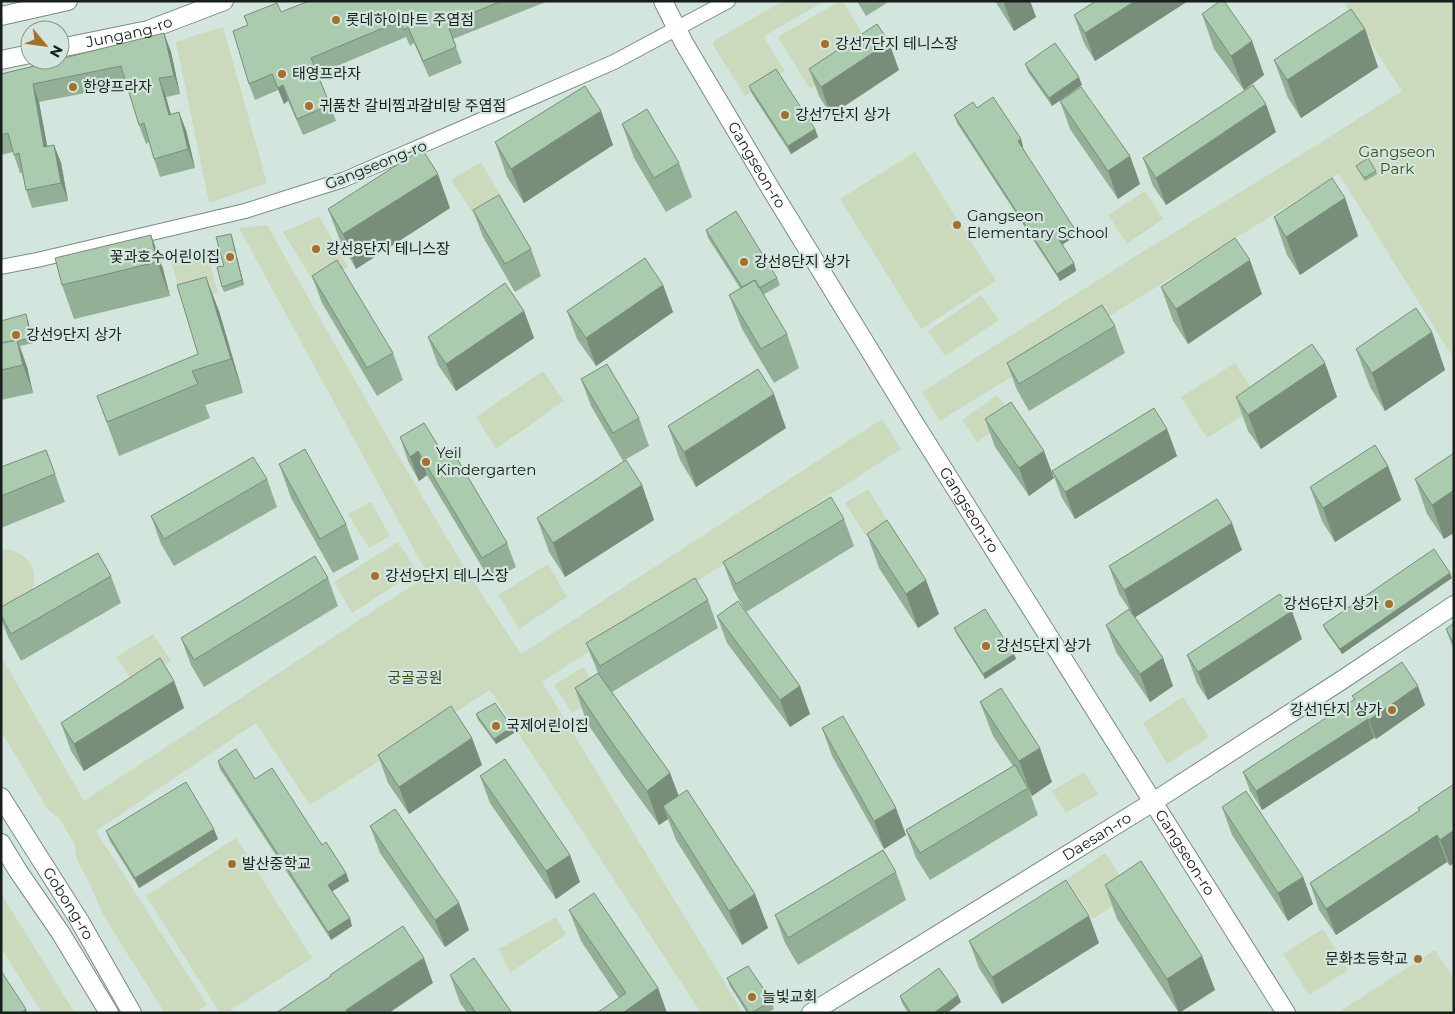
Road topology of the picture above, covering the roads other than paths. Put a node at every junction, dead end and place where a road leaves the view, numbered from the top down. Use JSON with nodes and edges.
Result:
{"nodes":[{"id":1,"x":68,"y":1,"type":"edge"},
{"id":2,"x":224,"y":1,"type":"edge"},
{"id":3,"x":663,"y":1,"type":"edge"},
{"id":4,"x":728,"y":1,"type":"edge"},
{"id":5,"x":1,"y":16,"type":"edge"},
{"id":6,"x":678,"y":29,"type":"junction"},
{"id":7,"x":70,"y":46,"type":"edge"},
{"id":8,"x":20,"y":56,"type":"edge"},
{"id":9,"x":1,"y":60,"type":"edge"},
{"id":10,"x":1,"y":267,"type":"edge"},
{"id":11,"x":1454,"y":605,"type":"edge"},
{"id":12,"x":1,"y":797,"type":"edge"},
{"id":13,"x":1153,"y":802,"type":"junction"},
{"id":14,"x":1,"y":843,"type":"edge"},
{"id":15,"x":109,"y":1013,"type":"edge"},
{"id":16,"x":132,"y":1013,"type":"edge"},
{"id":17,"x":811,"y":1013,"type":"edge"},
{"id":18,"x":1286,"y":1013,"type":"edge"}],
"edges":[{"from":1,"to":5,"type":"main road"},
{"from":2,"to":7,"type":"main road","name":"Jungang-ro"},
{"from":3,"to":6,"type":"main road","name":"Gangseon-ro"},
{"from":4,"to":6,"type":"street","name":"Gangseong-ro"},
{"from":6,"to":10,"type":"street","name":"Gangseong-ro"},
{"from":6,"to":13,"type":"main road","name":"Gangseon-ro"},
{"from":8,"to":9,"type":"main road"},
{"from":11,"to":13,"type":"main road","name":"Daesan-ro"},
{"from":12,"to":16,"type":"main road","name":"Gobong-ro"},
{"from":13,"to":17,"type":"main road","name":"Daesan-ro"},
{"from":13,"to":18,"type":"main road","name":"Gangseon-ro"},
{"from":14,"to":15,"type":"main road","name":"Gobong-ro"}]}
